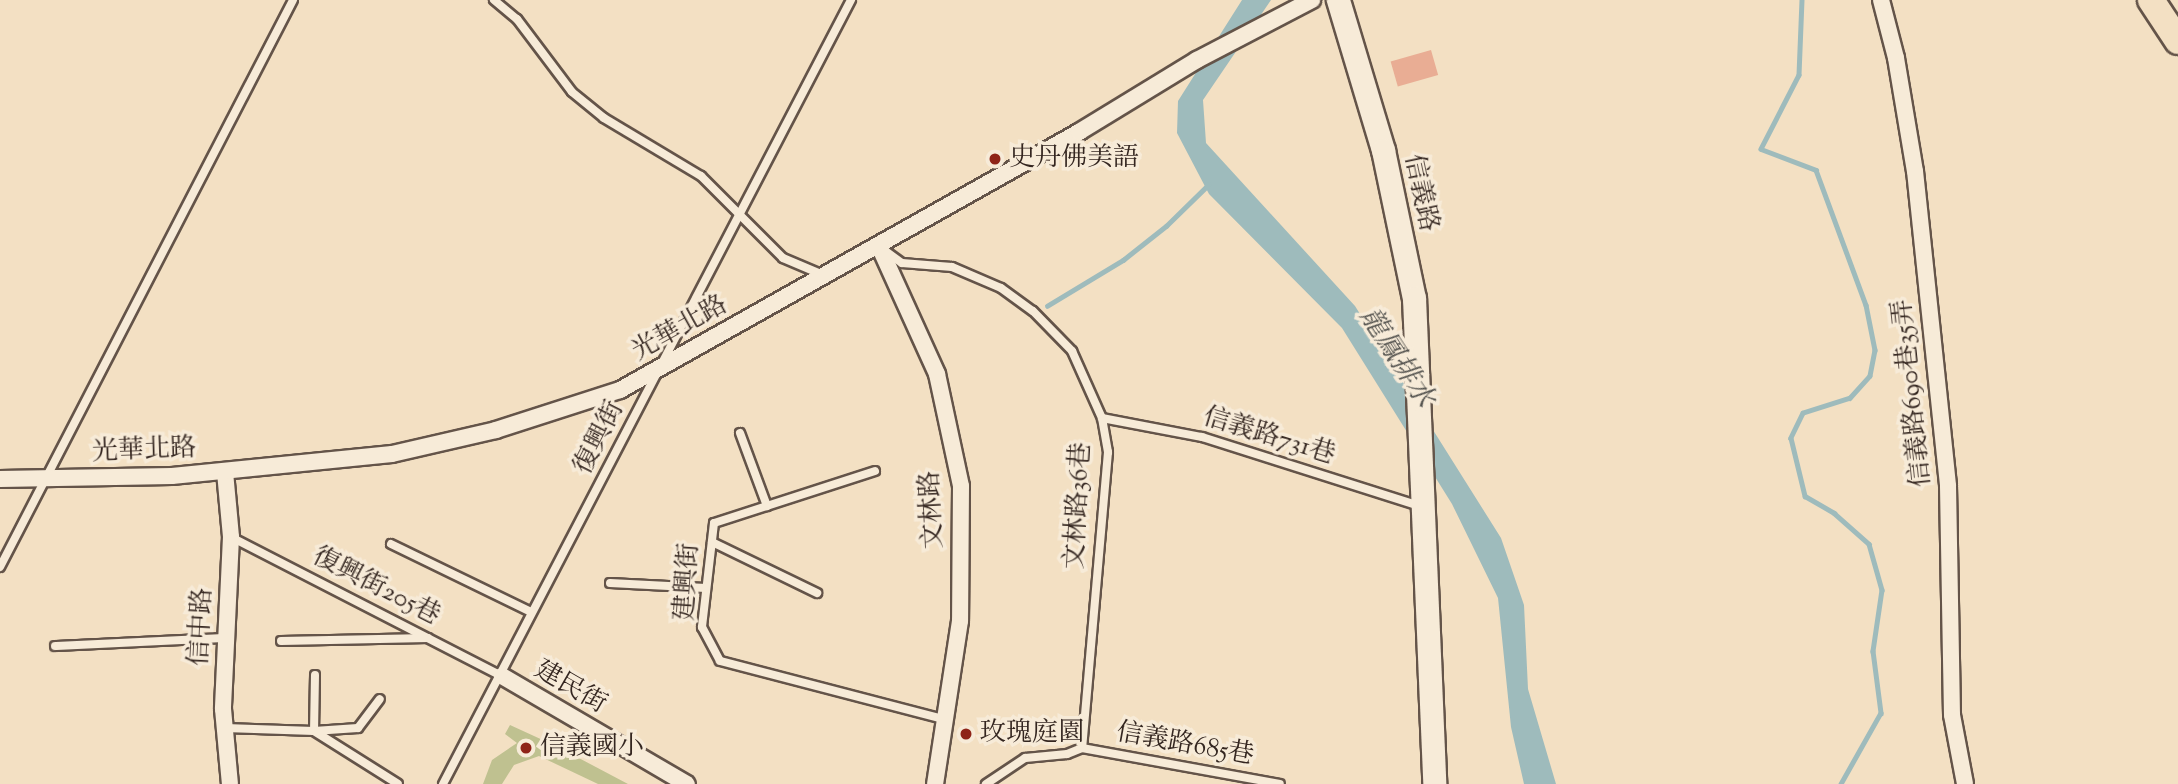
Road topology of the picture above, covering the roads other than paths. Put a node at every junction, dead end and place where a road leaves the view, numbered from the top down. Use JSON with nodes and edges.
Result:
{"nodes":[{"id":1,"x":293,"y":0,"type":"edge"},
{"id":2,"x":494,"y":0,"type":"edge"},
{"id":3,"x":851,"y":0,"type":"edge"},
{"id":4,"x":1312,"y":0,"type":"edge"},
{"id":5,"x":1338,"y":0,"type":"edge"},
{"id":6,"x":1881,"y":0,"type":"edge"},
{"id":7,"x":2151,"y":0,"type":"edge"},
{"id":8,"x":2178,"y":41,"type":"edge"},
{"id":9,"x":740,"y":216,"type":"junction"},
{"id":10,"x":879,"y":246,"type":"junction"},
{"id":11,"x":826,"y":276,"type":"junction"},
{"id":12,"x":660,"y":368,"type":"junction"},
{"id":13,"x":1102,"y":418,"type":"junction"},
{"id":14,"x":740,"y":433,"type":"dead end"},
{"id":15,"x":875,"y":471,"type":"dead end"},
{"id":16,"x":225,"y":472,"type":"junction"},
{"id":17,"x":45,"y":478,"type":"junction"},
{"id":18,"x":0,"y":479,"type":"edge"},
{"id":19,"x":767,"y":506,"type":"junction"},
{"id":20,"x":1421,"y":506,"type":"junction"},
{"id":21,"x":231,"y":537,"type":"junction"},
{"id":22,"x":712,"y":542,"type":"junction"},
{"id":23,"x":391,"y":544,"type":"dead end"},
{"id":24,"x":0,"y":567,"type":"edge"},
{"id":25,"x":610,"y":583,"type":"dead end"},
{"id":26,"x":706,"y":588,"type":"junction"},
{"id":27,"x":817,"y":593,"type":"dead end"},
{"id":28,"x":531,"y":612,"type":"junction"},
{"id":29,"x":225,"y":638,"type":"junction"},
{"id":30,"x":430,"y":638,"type":"junction"},
{"id":31,"x":281,"y":641,"type":"dead end"},
{"id":32,"x":55,"y":646,"type":"dead end"},
{"id":33,"x":315,"y":675,"type":"dead end"},
{"id":34,"x":502,"y":676,"type":"junction"},
{"id":35,"x":380,"y":699,"type":"dead end"},
{"id":36,"x":946,"y":720,"type":"junction"},
{"id":37,"x":225,"y":728,"type":"junction"},
{"id":38,"x":314,"y":731,"type":"junction"},
{"id":39,"x":1082,"y":748,"type":"junction"},
{"id":40,"x":230,"y":784,"type":"edge"},
{"id":41,"x":398,"y":784,"type":"edge"},
{"id":42,"x":443,"y":784,"type":"edge"},
{"id":43,"x":687,"y":784,"type":"edge"},
{"id":44,"x":935,"y":784,"type":"edge"},
{"id":45,"x":986,"y":784,"type":"edge"},
{"id":46,"x":1280,"y":784,"type":"edge"},
{"id":47,"x":1434,"y":784,"type":"edge"},
{"id":48,"x":1965,"y":784,"type":"edge"}],
"edges":[{"from":1,"to":17,"type":"lane"},
{"from":2,"to":9,"type":"lane"},
{"from":3,"to":9,"type":"lane","name":"復興街"},
{"from":4,"to":10,"type":"street","name":"光華北路"},
{"from":5,"to":20,"type":"street","name":"信義路"},
{"from":6,"to":48,"type":"street","name":"信義路690巷35弄"},
{"from":7,"to":8,"type":"main road"},
{"from":9,"to":11,"type":"lane"},
{"from":9,"to":12,"type":"lane","name":"復興街"},
{"from":10,"to":11,"type":"street","name":"光華北路"},
{"from":10,"to":13,"type":"lane","name":"文林路36巷"},
{"from":10,"to":36,"type":"street","name":"文林路"},
{"from":11,"to":12,"type":"street","name":"光華北路"},
{"from":12,"to":16,"type":"street","name":"光華北路"},
{"from":12,"to":28,"type":"lane","name":"復興街"},
{"from":13,"to":20,"type":"lane","name":"信義路731巷"},
{"from":13,"to":39,"type":"lane","name":"文林路36巷"},
{"from":14,"to":19,"type":"lane"},
{"from":15,"to":19,"type":"lane","name":"建興街"},
{"from":16,"to":17,"type":"street","name":"光華北路"},
{"from":16,"to":21,"type":"street","name":"信中路"},
{"from":17,"to":18,"type":"street","name":"光華北路"},
{"from":17,"to":24,"type":"lane"},
{"from":19,"to":22,"type":"lane","name":"建興街"},
{"from":20,"to":47,"type":"street"},
{"from":21,"to":29,"type":"street","name":"信中路"},
{"from":21,"to":30,"type":"lane","name":"復興街205巷"},
{"from":22,"to":26,"type":"lane","name":"建興街"},
{"from":22,"to":27,"type":"lane"},
{"from":23,"to":28,"type":"lane"},
{"from":25,"to":26,"type":"lane"},
{"from":26,"to":36,"type":"lane","name":"建興街"},
{"from":28,"to":34,"type":"lane","name":"復興街"},
{"from":29,"to":32,"type":"lane"},
{"from":29,"to":37,"type":"street","name":"信中路"},
{"from":30,"to":31,"type":"lane"},
{"from":30,"to":34,"type":"lane","name":"復興街205巷"},
{"from":33,"to":38,"type":"lane"},
{"from":34,"to":42,"type":"lane","name":"復興街"},
{"from":34,"to":43,"type":"street","name":"建民街"},
{"from":35,"to":38,"type":"lane"},
{"from":36,"to":44,"type":"street","name":"文林路"},
{"from":37,"to":38,"type":"lane"},
{"from":37,"to":40,"type":"street","name":"信中路"},
{"from":38,"to":41,"type":"lane"},
{"from":39,"to":45,"type":"lane"},
{"from":39,"to":46,"type":"lane","name":"信義路685巷"}]}
